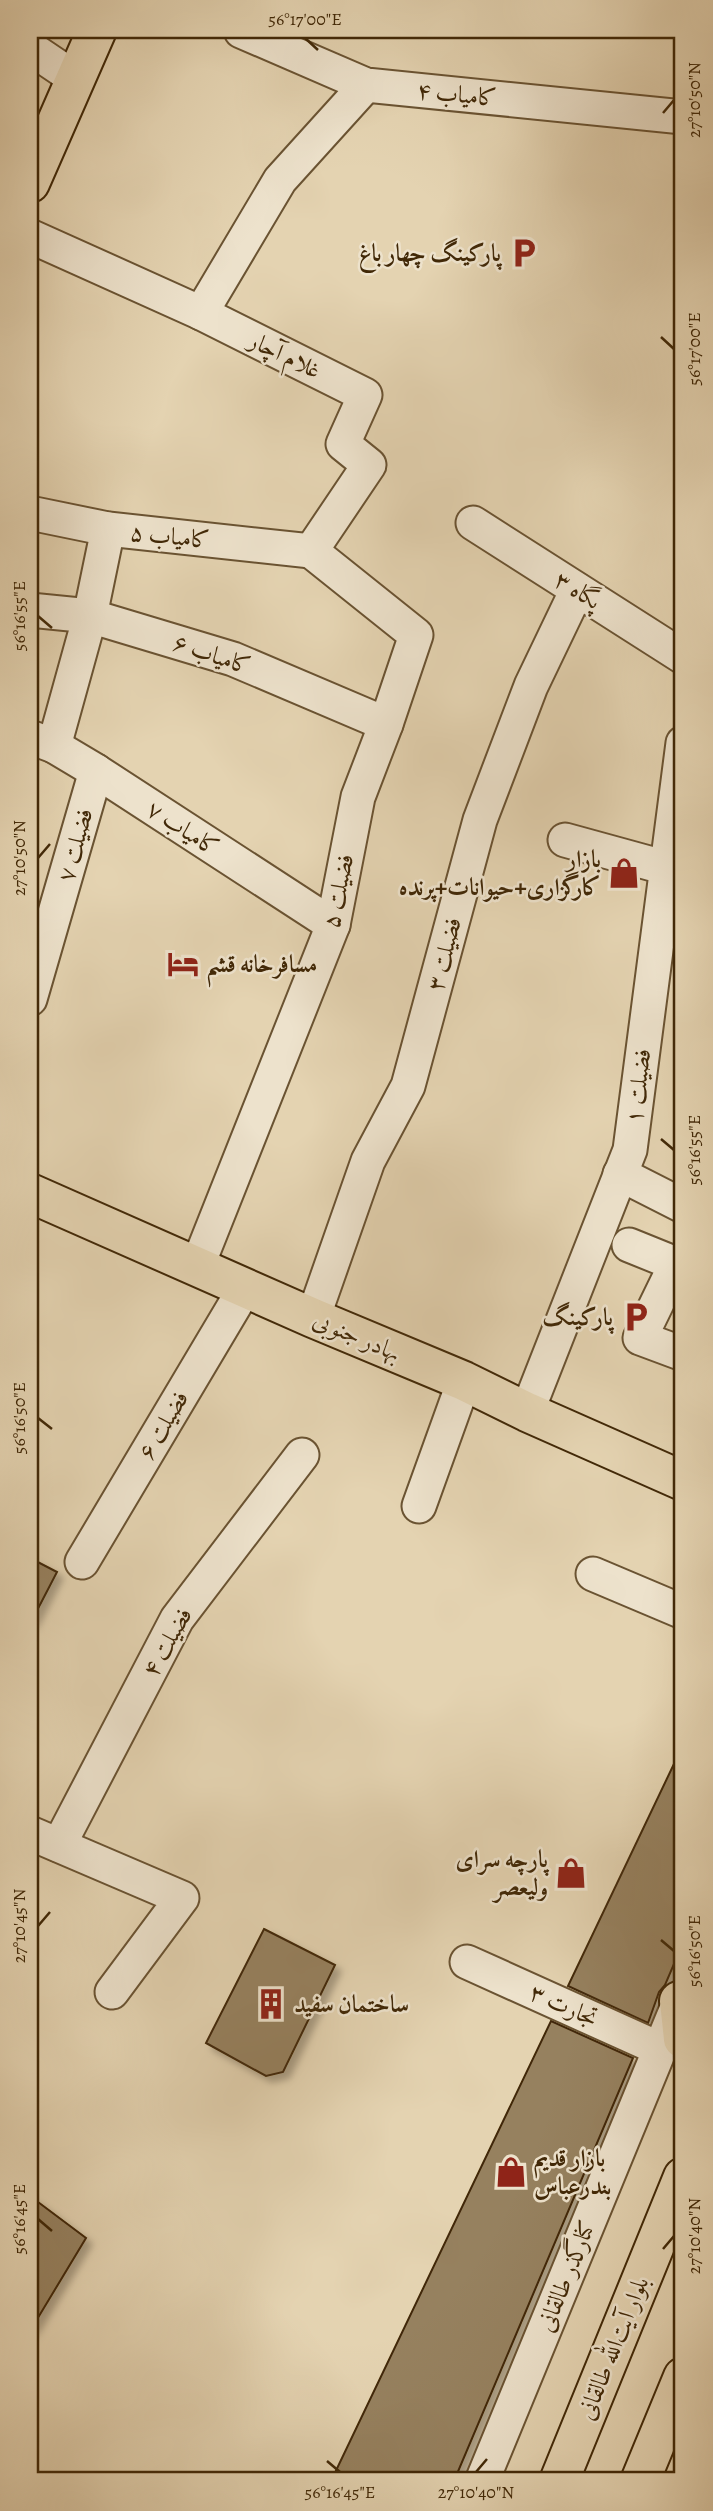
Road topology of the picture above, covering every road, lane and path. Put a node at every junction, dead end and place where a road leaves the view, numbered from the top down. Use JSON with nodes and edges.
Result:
{"nodes":[{"id":1,"x":97,"y":30,"type":"edge"},
{"id":2,"x":240,"y":31,"type":"edge"},
{"id":3,"x":30,"y":48,"type":"edge"},
{"id":4,"x":76,"y":79,"type":"junction"},
{"id":5,"x":366,"y":85,"type":"junction"},
{"id":6,"x":683,"y":117,"type":"edge"},
{"id":7,"x":30,"y":183,"type":"edge"},
{"id":8,"x":30,"y":236,"type":"edge"},
{"id":9,"x":201,"y":313,"type":"junction"},
{"id":10,"x":30,"y":513,"type":"edge"},
{"id":11,"x":473,"y":523,"type":"dead end"},
{"id":12,"x":108,"y":529,"type":"junction"},
{"id":13,"x":311,"y":551,"type":"junction"},
{"id":14,"x":577,"y":590,"type":"junction"},
{"id":15,"x":30,"y":610,"type":"edge"},
{"id":16,"x":90,"y":616,"type":"junction"},
{"id":17,"x":683,"y":657,"type":"edge"},
{"id":18,"x":386,"y":724,"type":"junction"},
{"id":19,"x":42,"y":742,"type":"edge"},
{"id":20,"x":683,"y":743,"type":"edge"},
{"id":21,"x":96,"y":771,"type":"junction"},
{"id":22,"x":565,"y":840,"type":"dead end"},
{"id":23,"x":667,"y":868,"type":"junction"},
{"id":24,"x":333,"y":925,"type":"junction"},
{"id":25,"x":30,"y":999,"type":"edge"},
{"id":26,"x":620,"y":1174,"type":"junction"},
{"id":27,"x":30,"y":1193,"type":"edge"},
{"id":28,"x":683,"y":1206,"type":"edge"},
{"id":29,"x":629,"y":1245,"type":"dead end"},
{"id":30,"x":197,"y":1267,"type":"junction"},
{"id":31,"x":245,"y":1288,"type":"junction"},
{"id":32,"x":313,"y":1318,"type":"junction"},
{"id":33,"x":683,"y":1354,"type":"edge"},
{"id":34,"x":464,"y":1381,"type":"junction"},
{"id":35,"x":527,"y":1412,"type":"junction"},
{"id":36,"x":302,"y":1455,"type":"dead end"},
{"id":37,"x":683,"y":1481,"type":"edge"},
{"id":38,"x":419,"y":1506,"type":"dead end"},
{"id":39,"x":82,"y":1562,"type":"dead end"},
{"id":40,"x":593,"y":1574,"type":"dead end"},
{"id":41,"x":683,"y":1612,"type":"edge"},
{"id":42,"x":44,"y":1839,"type":"edge"},
{"id":43,"x":467,"y":1962,"type":"dead end"},
{"id":44,"x":112,"y":1992,"type":"dead end"},
{"id":45,"x":681,"y":1997,"type":"edge"},
{"id":46,"x":672,"y":2044,"type":"edge"},
{"id":47,"x":683,"y":2176,"type":"edge"},
{"id":48,"x":683,"y":2377,"type":"edge"},
{"id":49,"x":482,"y":2481,"type":"edge"},
{"id":50,"x":559,"y":2481,"type":"edge"},
{"id":51,"x":640,"y":2481,"type":"edge"}],
"edges":[{"from":1,"to":4,"type":"main road"},
{"from":2,"to":5,"type":"street","name":"کامیاب ۴"},
{"from":3,"to":4,"type":"street"},
{"from":4,"to":7,"type":"main road"},
{"from":5,"to":6,"type":"street","name":"کامیاب ۴"},
{"from":5,"to":9,"type":"street"},
{"from":8,"to":9,"type":"street","name":"غلام آچار"},
{"from":9,"to":13,"type":"street","name":"غلام آچار"},
{"from":10,"to":12,"type":"street","name":"کامیاب ۵"},
{"from":11,"to":14,"type":"street","name":"پگاه ۳"},
{"from":12,"to":13,"type":"street","name":"کامیاب ۵"},
{"from":12,"to":16,"type":"street"},
{"from":13,"to":18,"type":"street","name":"فضیلت ۵"},
{"from":14,"to":17,"type":"street","name":"پگاه ۳"},
{"from":14,"to":32,"type":"street","name":"فضیلت ۳"},
{"from":15,"to":16,"type":"street","name":"کامیاب ۶"},
{"from":16,"to":18,"type":"street","name":"کامیاب ۶"},
{"from":16,"to":19,"type":"street"},
{"from":18,"to":24,"type":"street","name":"فضیلت ۵"},
{"from":19,"to":21,"type":"street","name":"کامیاب ۷"},
{"from":20,"to":23,"type":"street","name":"فضیلت ۱"},
{"from":21,"to":24,"type":"street","name":"کامیاب ۷"},
{"from":21,"to":25,"type":"street","name":"فضیلت ۷"},
{"from":22,"to":23,"type":"street"},
{"from":23,"to":26,"type":"street","name":"فضیلت ۱"},
{"from":24,"to":30,"type":"street","name":"فضیلت ۵"},
{"from":26,"to":28,"type":"street"},
{"from":26,"to":35,"type":"street","name":"فضیلت ۱"},
{"from":27,"to":30,"type":"main road","name":"بهادر جنوبی"},
{"from":29,"to":33,"type":"street"},
{"from":30,"to":31,"type":"main road","name":"بهادر جنوبی"},
{"from":31,"to":32,"type":"main road","name":"بهادر جنوبی"},
{"from":31,"to":39,"type":"street","name":"فضیلت ۶"},
{"from":32,"to":34,"type":"main road","name":"بهادر جنوبی"},
{"from":34,"to":35,"type":"main road","name":"بهادر جنوبی"},
{"from":34,"to":38,"type":"street"},
{"from":35,"to":37,"type":"main road","name":"بهادر جنوبی"},
{"from":36,"to":42,"type":"street","name":"فضیلت ۴"},
{"from":40,"to":41,"type":"street"},
{"from":42,"to":44,"type":"street"},
{"from":43,"to":46,"type":"street","name":"تجارت ۳"},
{"from":45,"to":46,"type":"main road"},
{"from":46,"to":49,"type":"street","name":"کنارگذر طالقانی"},
{"from":47,"to":50,"type":"main road","name":"بلوار آیت‌الله طالقانی"},
{"from":48,"to":51,"type":"main road"}]}
